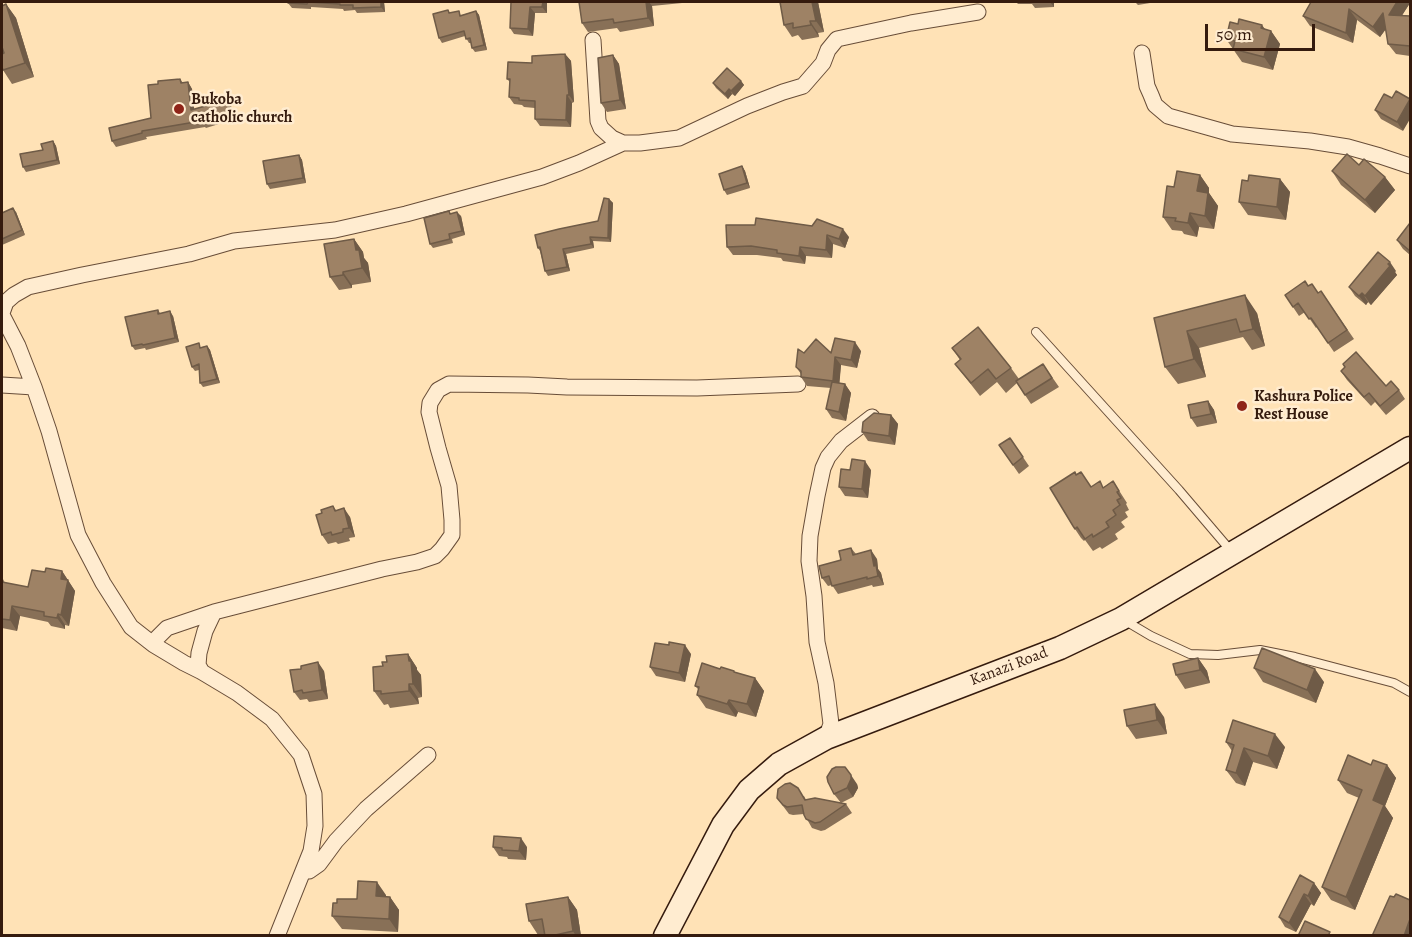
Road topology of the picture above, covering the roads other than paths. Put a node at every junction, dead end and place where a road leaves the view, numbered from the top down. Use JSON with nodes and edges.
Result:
{"nodes":[{"id":1,"x":978,"y":12,"type":"dead end"},
{"id":2,"x":593,"y":40,"type":"dead end"},
{"id":3,"x":1142,"y":53,"type":"dead end"},
{"id":4,"x":623,"y":143,"type":"junction"},
{"id":5,"x":1410,"y":166,"type":"edge"},
{"id":6,"x":2,"y":314,"type":"edge"},
{"id":7,"x":1036,"y":332,"type":"dead end"},
{"id":8,"x":798,"y":384,"type":"dead end"},
{"id":9,"x":2,"y":386,"type":"edge"},
{"id":10,"x":34,"y":387,"type":"junction"},
{"id":11,"x":872,"y":417,"type":"edge"},
{"id":12,"x":1410,"y":448,"type":"edge"},
{"id":13,"x":1233,"y":553,"type":"junction"},
{"id":14,"x":214,"y":612,"type":"junction"},
{"id":15,"x":1121,"y":619,"type":"junction"},
{"id":16,"x":154,"y":645,"type":"junction"},
{"id":17,"x":202,"y":672,"type":"junction"},
{"id":18,"x":1410,"y":692,"type":"edge"},
{"id":19,"x":826,"y":738,"type":"junction"},
{"id":20,"x":428,"y":755,"type":"dead end"},
{"id":21,"x":304,"y":871,"type":"junction"},
{"id":22,"x":277,"y":936,"type":"edge"},
{"id":23,"x":665,"y":936,"type":"edge"}],
"edges":[{"from":1,"to":4,"type":"street"},
{"from":2,"to":4,"type":"street"},
{"from":3,"to":5,"type":"street"},
{"from":4,"to":6,"type":"street"},
{"from":6,"to":10,"type":"street"},
{"from":7,"to":13,"type":"lane"},
{"from":8,"to":14,"type":"street"},
{"from":9,"to":10,"type":"street"},
{"from":10,"to":16,"type":"street"},
{"from":11,"to":19,"type":"street"},
{"from":12,"to":13,"type":"main road","name":"Kanazi Road"},
{"from":13,"to":15,"type":"main road","name":"Kanazi Road"},
{"from":14,"to":16,"type":"street"},
{"from":14,"to":17,"type":"street"},
{"from":15,"to":18,"type":"lane"},
{"from":15,"to":19,"type":"main road","name":"Kanazi Road"},
{"from":16,"to":17,"type":"street"},
{"from":17,"to":21,"type":"street"},
{"from":19,"to":23,"type":"main road","name":"Kanazi Road"},
{"from":20,"to":21,"type":"street"},
{"from":21,"to":22,"type":"street"}]}
